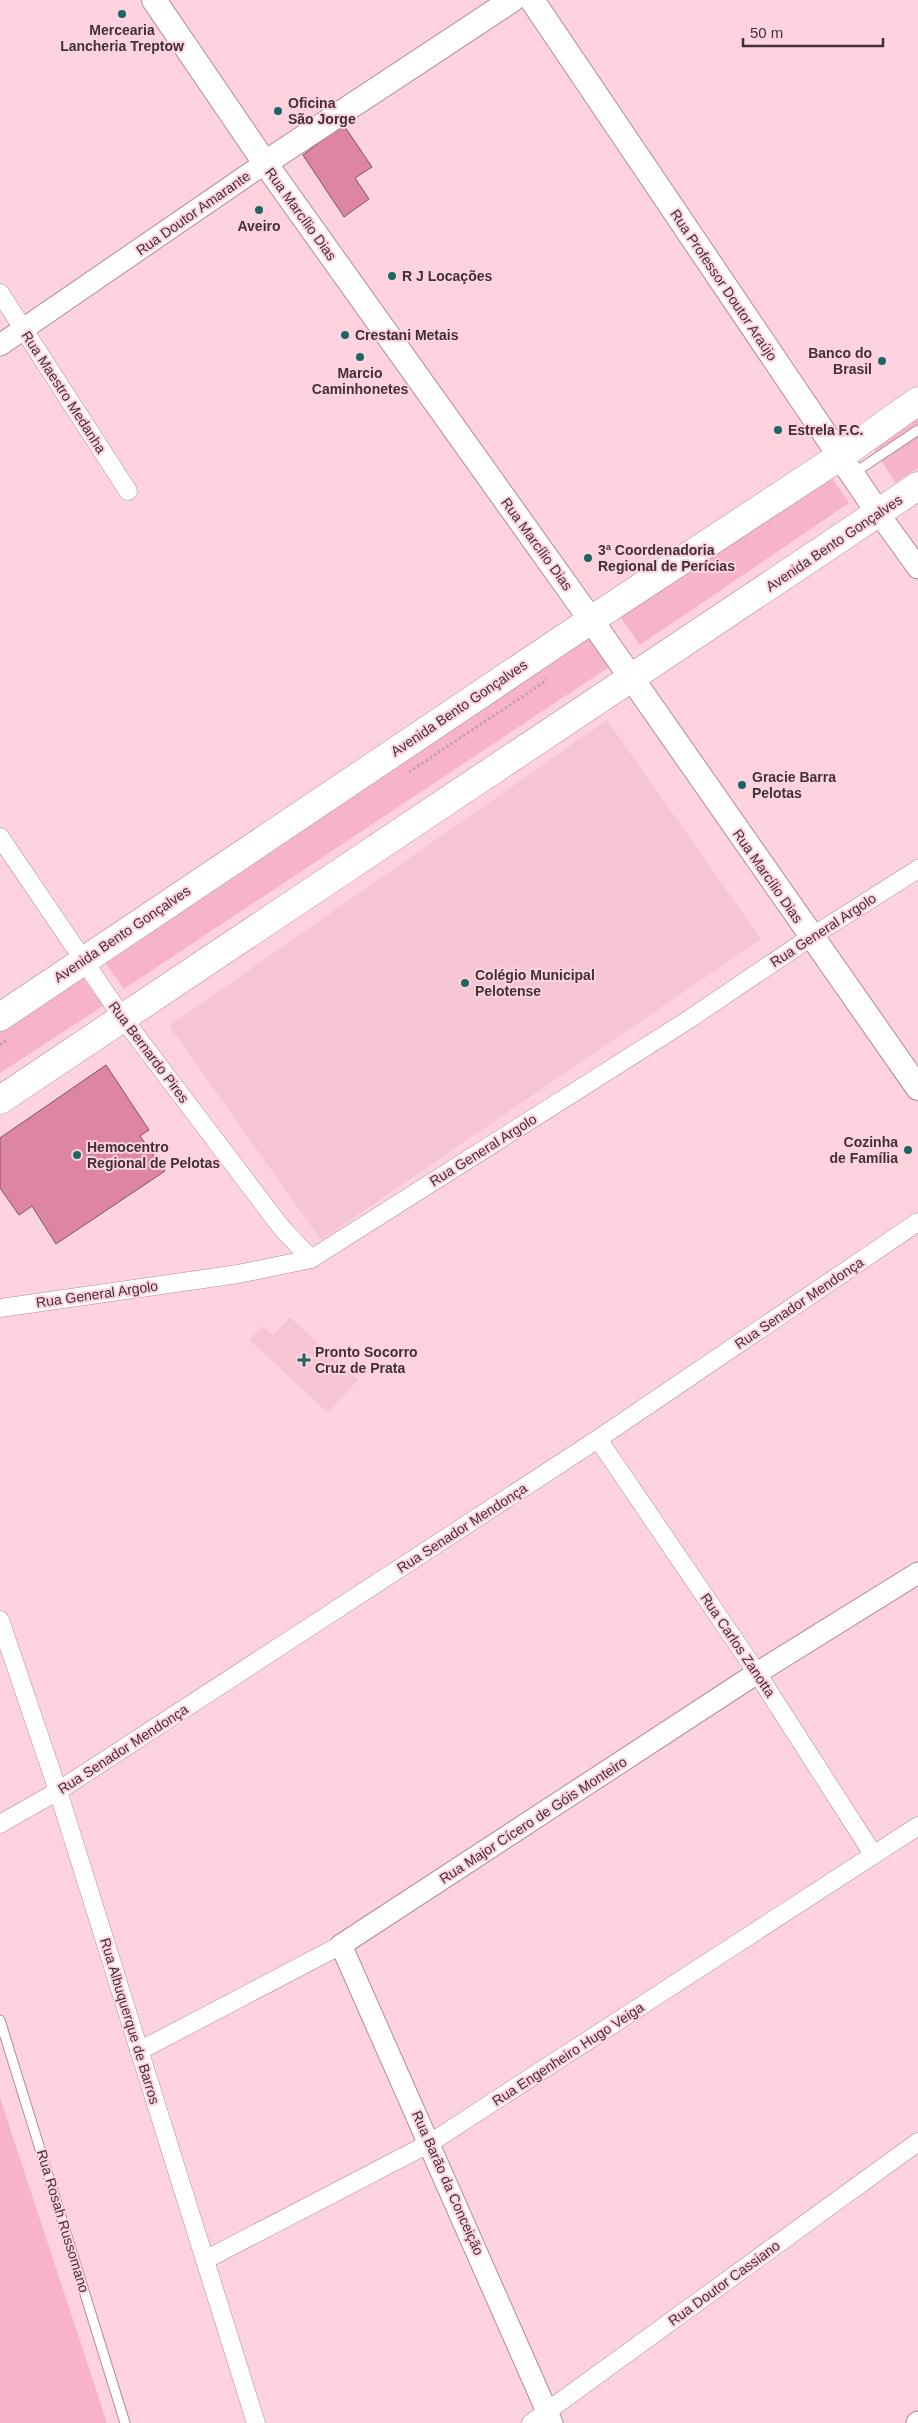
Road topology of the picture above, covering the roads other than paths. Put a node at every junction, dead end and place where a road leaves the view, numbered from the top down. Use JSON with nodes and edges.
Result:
{"nodes":[{"id":1,"x":154,"y":0,"type":"edge"},
{"id":2,"x":512,"y":0,"type":"edge"},
{"id":3,"x":532,"y":0,"type":"edge"},
{"id":4,"x":265,"y":163,"type":"junction"},
{"id":5,"x":0,"y":293,"type":"edge"},
{"id":6,"x":23,"y":329,"type":"junction"},
{"id":7,"x":0,"y":345,"type":"edge"},
{"id":8,"x":918,"y":401,"type":"edge"},
{"id":9,"x":918,"y":430,"type":"edge"},
{"id":10,"x":845,"y":466,"type":"junction"},
{"id":11,"x":918,"y":486,"type":"edge"},
{"id":12,"x":128,"y":490,"type":"dead end"},
{"id":13,"x":879,"y":514,"type":"junction"},
{"id":14,"x":918,"y":568,"type":"edge"},
{"id":15,"x":591,"y":620,"type":"junction"},
{"id":16,"x":631,"y":679,"type":"junction"},
{"id":17,"x":0,"y":837,"type":"edge"},
{"id":18,"x":918,"y":869,"type":"edge"},
{"id":19,"x":811,"y":937,"type":"junction"},
{"id":20,"x":83,"y":961,"type":"junction"},
{"id":21,"x":0,"y":1016,"type":"edge"},
{"id":22,"x":122,"y":1017,"type":"junction"},
{"id":23,"x":918,"y":1088,"type":"edge"},
{"id":24,"x":0,"y":1100,"type":"edge"},
{"id":25,"x":918,"y":1222,"type":"edge"},
{"id":26,"x":311,"y":1259,"type":"junction"},
{"id":27,"x":0,"y":1308,"type":"edge"},
{"id":28,"x":598,"y":1440,"type":"junction"},
{"id":29,"x":918,"y":1573,"type":"edge"},
{"id":30,"x":0,"y":1620,"type":"edge"},
{"id":31,"x":757,"y":1673,"type":"junction"},
{"id":32,"x":58,"y":1791,"type":"junction"},
{"id":33,"x":0,"y":1824,"type":"edge"},
{"id":34,"x":918,"y":1826,"type":"edge"},
{"id":35,"x":873,"y":1854,"type":"junction"},
{"id":36,"x":342,"y":1945,"type":"junction"},
{"id":37,"x":0,"y":2020,"type":"edge"},
{"id":38,"x":140,"y":2051,"type":"junction"},
{"id":39,"x":918,"y":2142,"type":"edge"},
{"id":40,"x":430,"y":2143,"type":"junction"},
{"id":41,"x":205,"y":2260,"type":"junction"},
{"id":42,"x":543,"y":2419,"type":"edge"},
{"id":43,"x":125,"y":2423,"type":"edge"},
{"id":44,"x":256,"y":2423,"type":"edge"}],
"edges":[{"from":1,"to":4,"type":"main road","name":"Rua Marcílio Dias"},
{"from":2,"to":4,"type":"main road","name":"Rua Doutor Amarante"},
{"from":3,"to":10,"type":"main road","name":"Rua Professor Doutor Araújo"},
{"from":4,"to":6,"type":"street","name":"Rua Doutor Amarante"},
{"from":4,"to":15,"type":"main road","name":"Rua Marcílio Dias"},
{"from":5,"to":6,"type":"street","name":"Rua Maestro Medanha"},
{"from":6,"to":7,"type":"street","name":"Rua Doutor Amarante"},
{"from":6,"to":12,"type":"street","name":"Rua Maestro Medanha"},
{"from":8,"to":10,"type":"main road","name":"Avenida Bento Gonçalves"},
{"from":9,"to":10,"type":"lane"},
{"from":10,"to":13,"type":"main road","name":"Rua Professor Doutor Araújo"},
{"from":10,"to":15,"type":"main road","name":"Avenida Bento Gonçalves"},
{"from":11,"to":13,"type":"main road","name":"Avenida Bento Gonçalves"},
{"from":13,"to":14,"type":"street","name":"Rua Professor Doutor Araújo"},
{"from":13,"to":16,"type":"main road","name":"Avenida Bento Gonçalves"},
{"from":15,"to":16,"type":"main road","name":"Rua Marcílio Dias"},
{"from":15,"to":20,"type":"main road","name":"Avenida Bento Gonçalves"},
{"from":16,"to":19,"type":"main road","name":"Rua Marcílio Dias"},
{"from":16,"to":22,"type":"main road","name":"Avenida Bento Gonçalves"},
{"from":17,"to":20,"type":"street","name":"Rua Bernardo Pires"},
{"from":18,"to":19,"type":"street","name":"Rua General Argolo"},
{"from":19,"to":23,"type":"main road","name":"Rua Marcílio Dias"},
{"from":19,"to":26,"type":"street","name":"Rua General Argolo"},
{"from":20,"to":21,"type":"main road","name":"Avenida Bento Gonçalves"},
{"from":20,"to":22,"type":"street","name":"Rua Bernardo Pires"},
{"from":22,"to":24,"type":"main road","name":"Avenida Bento Gonçalves"},
{"from":22,"to":26,"type":"street","name":"Rua Bernardo Pires"},
{"from":25,"to":28,"type":"street","name":"Rua Senador Mendonça"},
{"from":26,"to":27,"type":"street","name":"Rua General Argolo"},
{"from":28,"to":31,"type":"street","name":"Rua Carlos Zanotta"},
{"from":28,"to":32,"type":"street","name":"Rua Senador Mendonça"},
{"from":29,"to":31,"type":"street","name":"Rua Major Cícero de Góis Monteiro"},
{"from":30,"to":32,"type":"street","name":"Rua Albuquerque de Barros"},
{"from":31,"to":35,"type":"street","name":"Rua Carlos Zanotta"},
{"from":31,"to":36,"type":"street","name":"Rua Major Cícero de Góis Monteiro"},
{"from":32,"to":33,"type":"street","name":"Rua Senador Mendonça"},
{"from":32,"to":38,"type":"street","name":"Rua Albuquerque de Barros"},
{"from":34,"to":35,"type":"street","name":"Rua Engenheiro Hugo Veiga"},
{"from":35,"to":40,"type":"street","name":"Rua Engenheiro Hugo Veiga"},
{"from":36,"to":38,"type":"street","name":"Rua Major Cícero de Góis Monteiro"},
{"from":36,"to":40,"type":"street","name":"Rua Barão da Conceição"},
{"from":37,"to":43,"type":"lane","name":"Rua Rosah Russomano"},
{"from":38,"to":41,"type":"street","name":"Rua Albuquerque de Barros"},
{"from":39,"to":42,"type":"street","name":"Rua Doutor Cassiano"},
{"from":40,"to":41,"type":"street","name":"Rua Engenheiro Hugo Veiga"},
{"from":40,"to":42,"type":"street","name":"Rua Barão da Conceição"},
{"from":41,"to":44,"type":"street","name":"Rua Albuquerque de Barros"}]}
